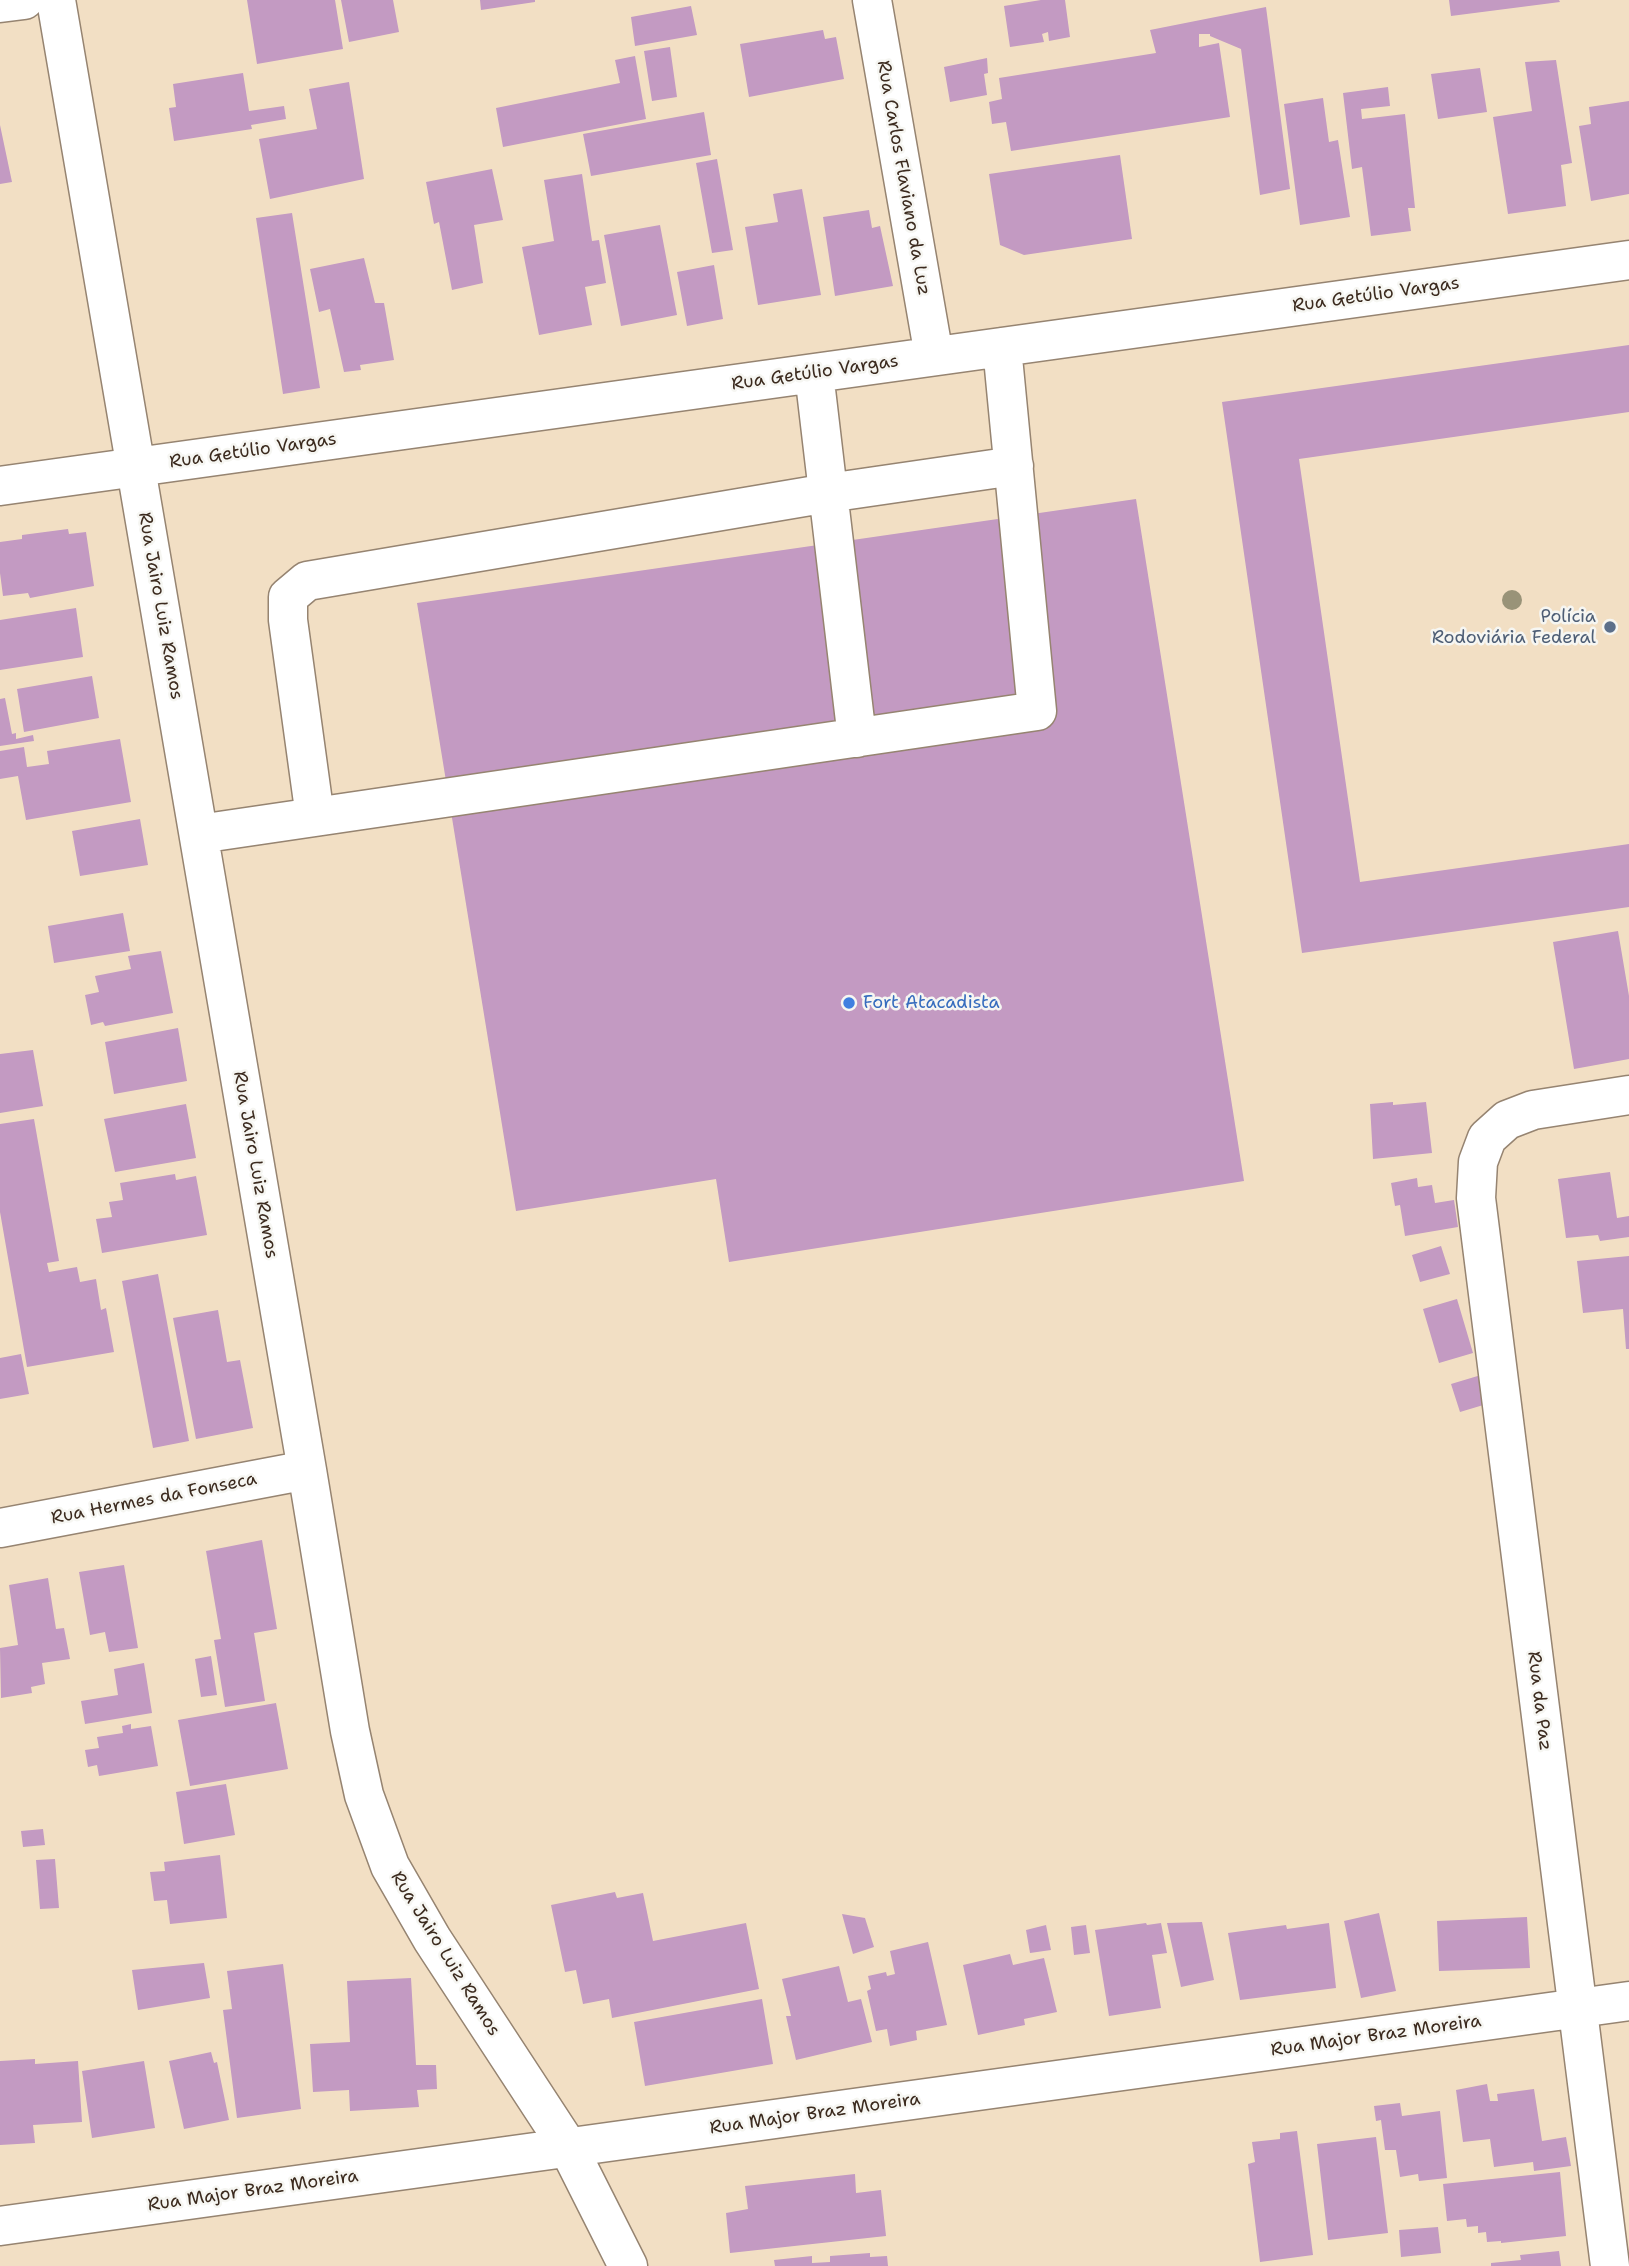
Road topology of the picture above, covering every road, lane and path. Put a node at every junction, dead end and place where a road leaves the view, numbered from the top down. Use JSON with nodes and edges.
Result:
{"nodes":[{"id":1,"x":24,"y":0,"type":"edge"},
{"id":2,"x":56,"y":0,"type":"edge"},
{"id":3,"x":872,"y":0,"type":"edge"},
{"id":4,"x":0,"y":3,"type":"edge"},
{"id":5,"x":1629,"y":260,"type":"edge"},
{"id":6,"x":1002,"y":347,"type":"junction"},
{"id":7,"x":934,"y":356,"type":"junction"},
{"id":8,"x":814,"y":373,"type":"junction"},
{"id":9,"x":1014,"y":466,"type":"junction"},
{"id":10,"x":136,"y":467,"type":"junction"},
{"id":11,"x":0,"y":486,"type":"edge"},
{"id":12,"x":828,"y":493,"type":"junction"},
{"id":13,"x":857,"y":738,"type":"junction"},
{"id":14,"x":315,"y":817,"type":"junction"},
{"id":15,"x":199,"y":834,"type":"junction"},
{"id":16,"x":1629,"y":1095,"type":"edge"},
{"id":17,"x":307,"y":1470,"type":"junction"},
{"id":18,"x":0,"y":1528,"type":"edge"},
{"id":19,"x":1629,"y":2001,"type":"edge"},
{"id":20,"x":1578,"y":2008,"type":"junction"},
{"id":21,"x":568,"y":2147,"type":"junction"},
{"id":22,"x":0,"y":2226,"type":"edge"},
{"id":23,"x":628,"y":2266,"type":"edge"},
{"id":24,"x":1610,"y":2266,"type":"edge"}],
"edges":[{"from":1,"to":4,"type":"street"},
{"from":2,"to":10,"type":"street","name":"Rua Jairo Luiz Ramos"},
{"from":3,"to":7,"type":"street","name":"Rua Carlos Flaviano da Luz"},
{"from":5,"to":6,"type":"street","name":"Rua Getúlio Vargas"},
{"from":6,"to":7,"type":"street","name":"Rua Getúlio Vargas"},
{"from":6,"to":9,"type":"street"},
{"from":7,"to":8,"type":"street","name":"Rua Getúlio Vargas"},
{"from":8,"to":10,"type":"street","name":"Rua Getúlio Vargas"},
{"from":8,"to":12,"type":"street"},
{"from":9,"to":12,"type":"street"},
{"from":9,"to":13,"type":"street"},
{"from":10,"to":11,"type":"street","name":"Rua Getúlio Vargas"},
{"from":10,"to":15,"type":"street","name":"Rua Jairo Luiz Ramos"},
{"from":12,"to":13,"type":"street"},
{"from":12,"to":14,"type":"street"},
{"from":13,"to":14,"type":"street"},
{"from":14,"to":15,"type":"street"},
{"from":15,"to":17,"type":"street","name":"Rua Jairo Luiz Ramos"},
{"from":16,"to":20,"type":"street","name":"Rua da Paz"},
{"from":17,"to":18,"type":"street","name":"Rua Hermes da Fonseca"},
{"from":17,"to":21,"type":"street","name":"Rua Jairo Luiz Ramos"},
{"from":19,"to":20,"type":"street","name":"Rua Major Braz Moreira"},
{"from":20,"to":21,"type":"street","name":"Rua Major Braz Moreira"},
{"from":20,"to":24,"type":"street","name":"Rua da Paz"},
{"from":21,"to":22,"type":"street","name":"Rua Major Braz Moreira"},
{"from":21,"to":23,"type":"street","name":"Rua Jairo Luiz Ramos"}]}
